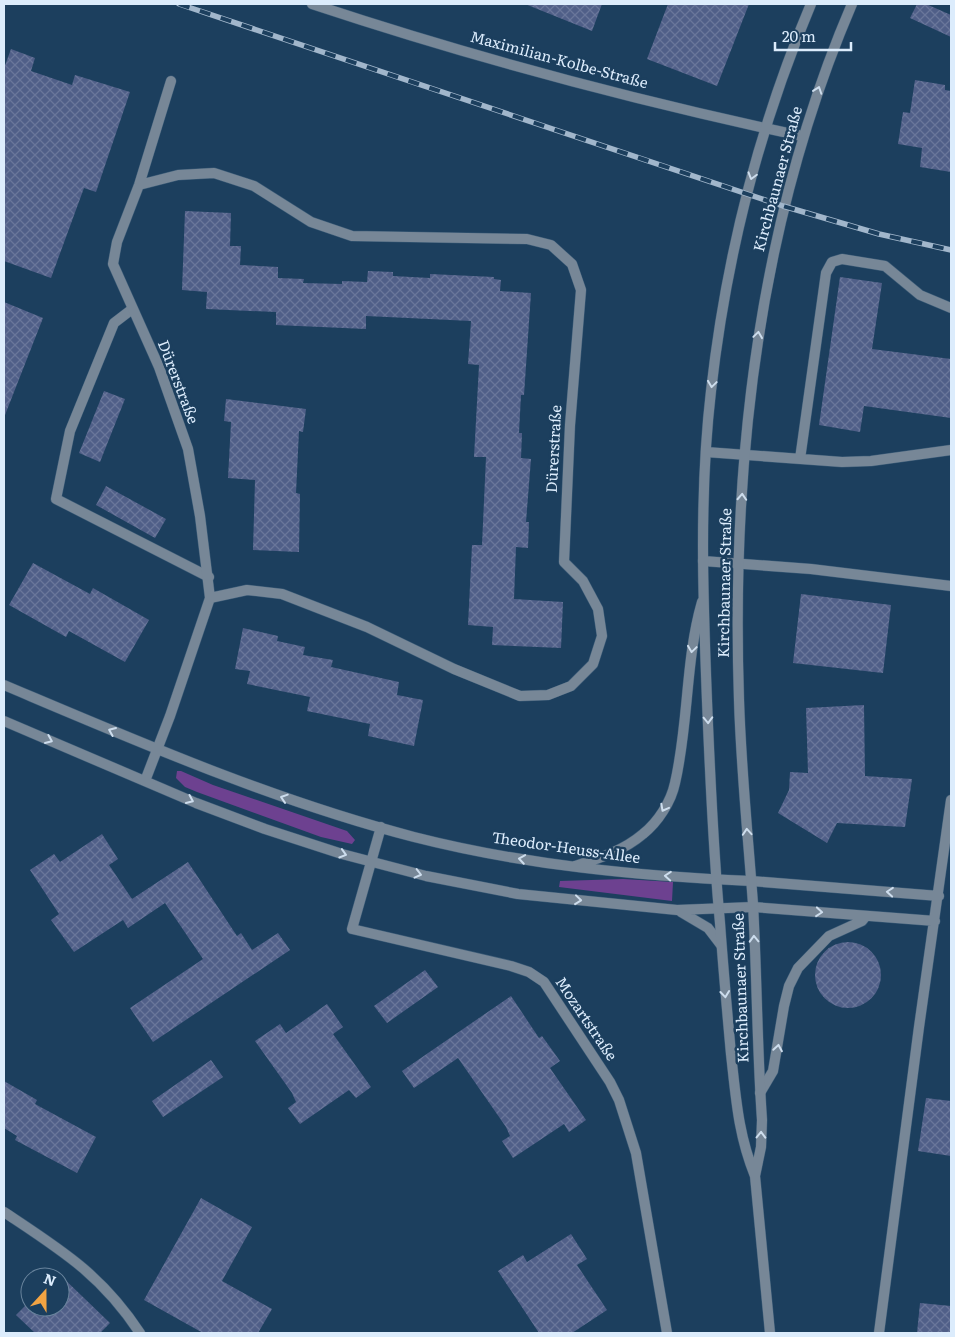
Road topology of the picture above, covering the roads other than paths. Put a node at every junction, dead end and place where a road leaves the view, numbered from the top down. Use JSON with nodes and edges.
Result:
{"nodes":[{"id":1,"x":312,"y":4,"type":"edge"},
{"id":2,"x":811,"y":4,"type":"edge"},
{"id":3,"x":852,"y":4,"type":"edge"},
{"id":4,"x":171,"y":81,"type":"dead end"},
{"id":5,"x":765,"y":129,"type":"junction"},
{"id":6,"x":802,"y":136,"type":"junction"},
{"id":7,"x":139,"y":185,"type":"junction"},
{"id":8,"x":951,"y":308,"type":"edge"},
{"id":9,"x":132,"y":310,"type":"junction"},
{"id":10,"x":951,"y":450,"type":"edge"},
{"id":11,"x":706,"y":452,"type":"junction"},
{"id":12,"x":744,"y":455,"type":"junction"},
{"id":13,"x":800,"y":459,"type":"junction"},
{"id":14,"x":703,"y":561,"type":"junction"},
{"id":15,"x":738,"y":563,"type":"junction"},
{"id":16,"x":208,"y":577,"type":"junction"},
{"id":17,"x":951,"y":586,"type":"edge"},
{"id":18,"x":210,"y":598,"type":"junction"},
{"id":19,"x":702,"y":601,"type":"junction"},
{"id":20,"x":4,"y":685,"type":"edge"},
{"id":21,"x":4,"y":721,"type":"edge"},
{"id":22,"x":157,"y":750,"type":"junction"},
{"id":23,"x":145,"y":781,"type":"junction"},
{"id":24,"x":951,"y":800,"type":"edge"},
{"id":25,"x":950,"y":822,"type":"edge"},
{"id":26,"x":381,"y":827,"type":"junction"},
{"id":27,"x":371,"y":862,"type":"junction"},
{"id":28,"x":570,"y":867,"type":"junction"},
{"id":29,"x":716,"y":879,"type":"junction"},
{"id":30,"x":751,"y":881,"type":"junction"},
{"id":31,"x":939,"y":896,"type":"junction"},
{"id":32,"x":753,"y":907,"type":"junction"},
{"id":33,"x":718,"y":909,"type":"junction"},
{"id":34,"x":677,"y":910,"type":"junction"},
{"id":35,"x":866,"y":916,"type":"junction"},
{"id":36,"x":935,"y":921,"type":"junction"},
{"id":37,"x":721,"y":945,"type":"junction"},
{"id":38,"x":760,"y":1093,"type":"junction"},
{"id":39,"x":755,"y":1176,"type":"junction"},
{"id":40,"x":4,"y":1212,"type":"edge"},
{"id":41,"x":140,"y":1333,"type":"edge"},
{"id":42,"x":667,"y":1333,"type":"edge"},
{"id":43,"x":770,"y":1333,"type":"edge"},
{"id":44,"x":880,"y":1333,"type":"edge"}],
"edges":[{"from":1,"to":5,"type":"street","name":"Maximilian-Kolbe-Straße"},
{"from":2,"to":5,"type":"street","name":"Kirchbaunaer Straße"},
{"from":6,"to":3,"type":"street","name":"Kirchbaunaer Straße","one_way":true},
{"from":4,"to":7,"type":"street","name":"Dürerstraße"},
{"from":5,"to":6,"type":"street","name":"Maximilian-Kolbe-Straße"},
{"from":5,"to":11,"type":"street","name":"Kirchbaunaer Straße","one_way":true},
{"from":12,"to":6,"type":"street","name":"Kirchbaunaer Straße","one_way":true},
{"from":7,"to":9,"type":"street","name":"Dürerstraße"},
{"from":7,"to":18,"type":"street","name":"Dürerstraße"},
{"from":8,"to":13,"type":"street"},
{"from":9,"to":16,"type":"street","name":"Dürerstraße"},
{"from":9,"to":16,"type":"street"},
{"from":10,"to":13,"type":"street"},
{"from":11,"to":12,"type":"street"},
{"from":11,"to":14,"type":"street","name":"Kirchbaunaer Straße"},
{"from":12,"to":13,"type":"street"},
{"from":15,"to":12,"type":"street","name":"Kirchbaunaer Straße","one_way":true},
{"from":14,"to":15,"type":"street"},
{"from":14,"to":19,"type":"street","name":"Kirchbaunaer Straße"},
{"from":15,"to":17,"type":"street"},
{"from":30,"to":15,"type":"street","name":"Kirchbaunaer Straße","one_way":true},
{"from":16,"to":18,"type":"street","name":"Dürerstraße"},
{"from":18,"to":22,"type":"street","name":"Dürerstraße"},
{"from":19,"to":28,"type":"street","name":"Kirchbaunaer Straße","one_way":true},
{"from":19,"to":29,"type":"street","name":"Kirchbaunaer Straße","one_way":true},
{"from":22,"to":20,"type":"street","name":"Theodor-Heuss-Allee","one_way":true},
{"from":21,"to":23,"type":"street","one_way":true},
{"from":22,"to":23,"type":"street"},
{"from":26,"to":22,"type":"street","name":"Theodor-Heuss-Allee","one_way":true},
{"from":23,"to":27,"type":"street","one_way":true},
{"from":24,"to":25,"type":"street"},
{"from":25,"to":31,"type":"street"},
{"from":26,"to":27,"type":"street"},
{"from":28,"to":26,"type":"street","name":"Theodor-Heuss-Allee","one_way":true},
{"from":27,"to":34,"type":"street","one_way":true},
{"from":27,"to":42,"type":"street","name":"Mozartstraße"},
{"from":29,"to":28,"type":"street","name":"Theodor-Heuss-Allee","one_way":true},
{"from":29,"to":30,"type":"street","name":"Theodor-Heuss-Allee"},
{"from":29,"to":33,"type":"street","name":"Kirchbaunaer Straße"},
{"from":31,"to":30,"type":"street","name":"Theodor-Heuss-Allee","one_way":true},
{"from":30,"to":32,"type":"street","name":"Kirchbaunaer Straße"},
{"from":31,"to":36,"type":"street"},
{"from":32,"to":33,"type":"street"},
{"from":32,"to":35,"type":"street","one_way":true},
{"from":38,"to":32,"type":"street","name":"Kirchbaunaer Straße","one_way":true},
{"from":33,"to":34,"type":"street"},
{"from":33,"to":37,"type":"street","name":"Kirchbaunaer Straße"},
{"from":34,"to":37,"type":"street"},
{"from":35,"to":36,"type":"street"},
{"from":38,"to":35,"type":"street","one_way":true},
{"from":36,"to":44,"type":"street"},
{"from":37,"to":39,"type":"street","name":"Kirchbaunaer Straße","one_way":true},
{"from":39,"to":38,"type":"street","name":"Kirchbaunaer Straße","one_way":true},
{"from":39,"to":43,"type":"street","name":"Kirchbaunaer Straße"},
{"from":40,"to":41,"type":"street"}]}
